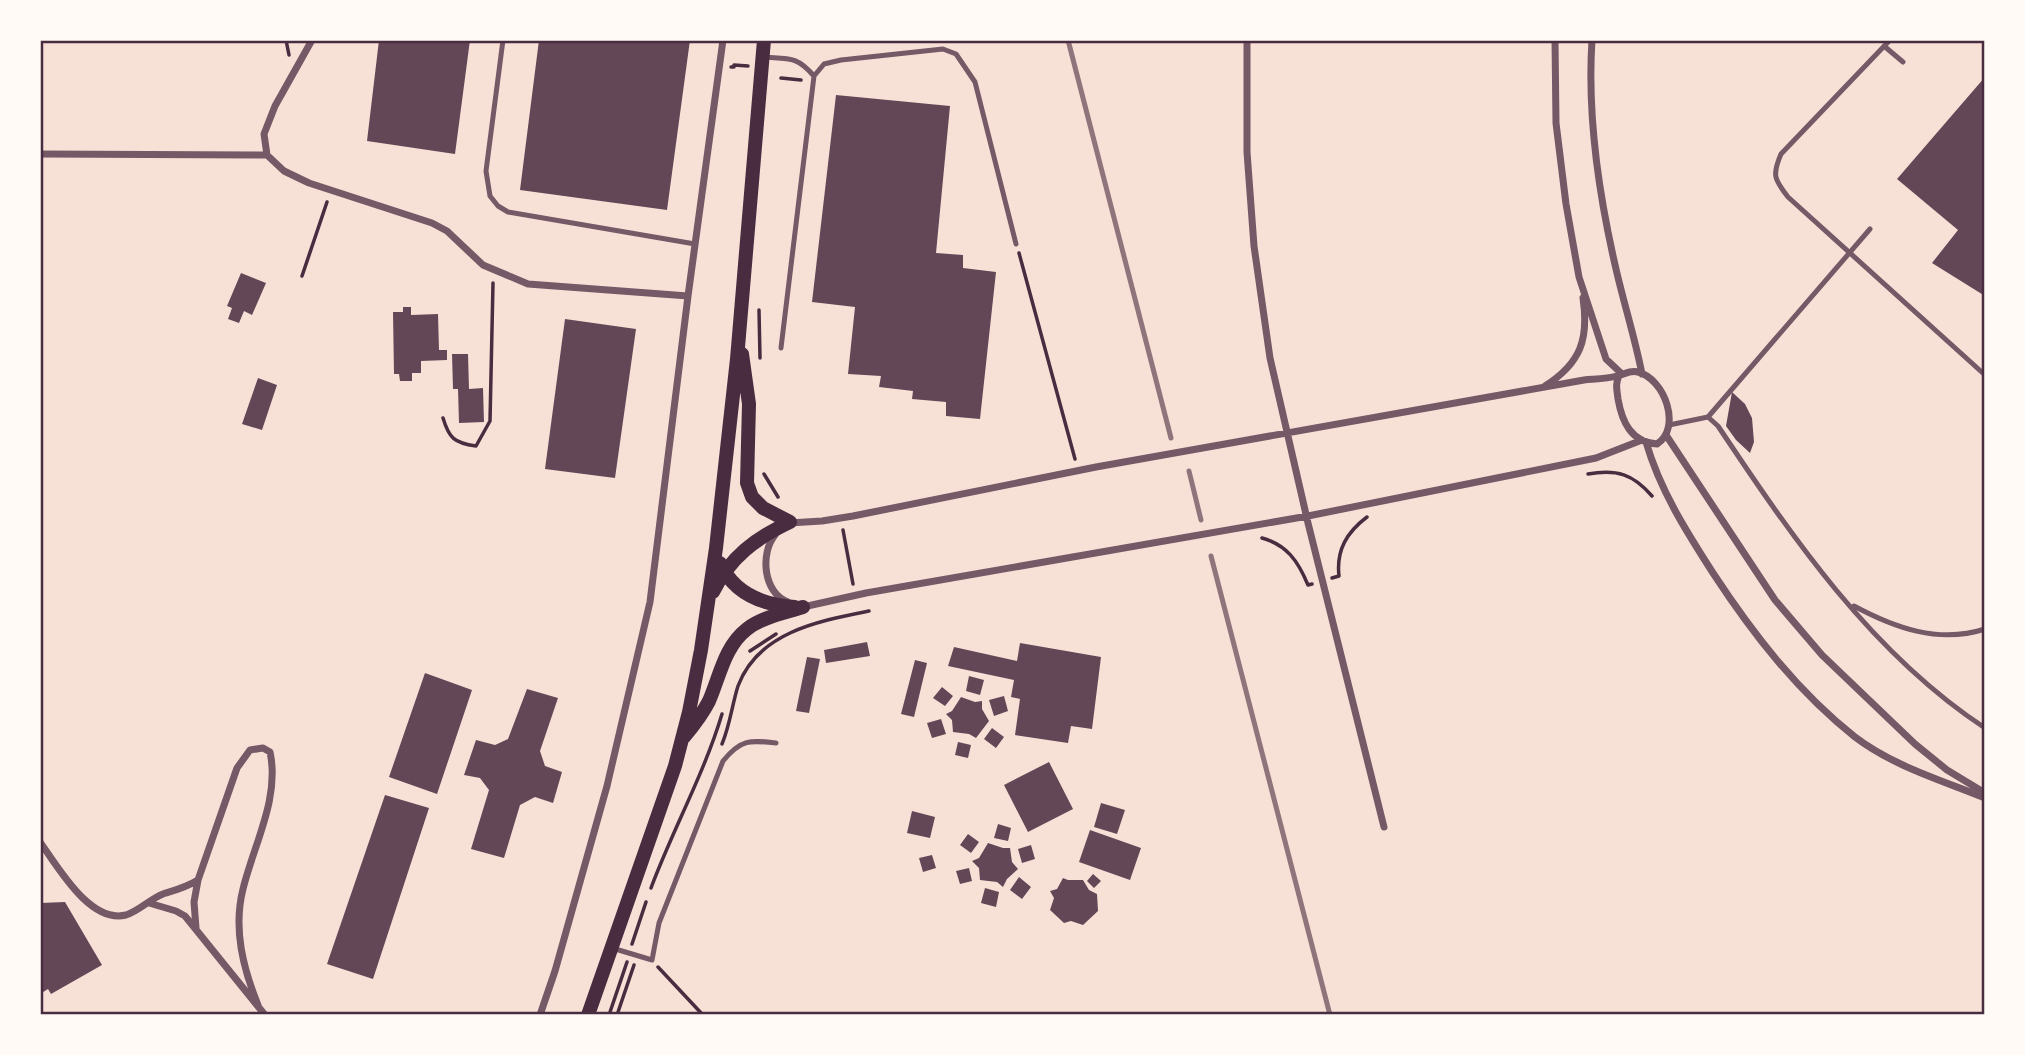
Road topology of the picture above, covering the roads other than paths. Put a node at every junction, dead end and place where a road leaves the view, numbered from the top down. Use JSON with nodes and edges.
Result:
{"nodes":[{"id":1,"x":312,"y":40,"type":"edge"},
{"id":2,"x":503,"y":40,"type":"edge"},
{"id":3,"x":723,"y":40,"type":"edge"},
{"id":4,"x":764,"y":40,"type":"edge"},
{"id":5,"x":1247,"y":40,"type":"edge"},
{"id":6,"x":1555,"y":40,"type":"edge"},
{"id":7,"x":1592,"y":40,"type":"edge"},
{"id":8,"x":1890,"y":40,"type":"edge"},
{"id":9,"x":1885,"y":46,"type":"junction"},
{"id":10,"x":762,"y":57,"type":"junction"},
{"id":11,"x":1903,"y":62,"type":"dead end"},
{"id":12,"x":814,"y":79,"type":"junction"},
{"id":13,"x":40,"y":154,"type":"edge"},
{"id":14,"x":267,"y":156,"type":"junction"},
{"id":15,"x":1870,"y":229,"type":"dead end"},
{"id":16,"x":695,"y":244,"type":"junction"},
{"id":17,"x":1016,"y":244,"type":"road end"},
{"id":18,"x":1848,"y":252,"type":"junction"},
{"id":19,"x":1579,"y":277,"type":"junction"},
{"id":20,"x":688,"y":296,"type":"junction"},
{"id":21,"x":739,"y":337,"type":"junction"},
{"id":22,"x":781,"y":348,"type":"dead end"},
{"id":23,"x":1642,"y":374,"type":"junction"},
{"id":24,"x":1621,"y":375,"type":"junction"},
{"id":25,"x":1985,"y":375,"type":"edge"},
{"id":26,"x":1542,"y":387,"type":"junction"},
{"id":27,"x":1708,"y":417,"type":"junction"},
{"id":28,"x":1669,"y":425,"type":"junction"},
{"id":29,"x":1287,"y":434,"type":"junction"},
{"id":30,"x":1666,"y":435,"type":"junction"},
{"id":31,"x":1644,"y":441,"type":"junction"},
{"id":32,"x":1308,"y":516,"type":"junction"},
{"id":33,"x":790,"y":522,"type":"junction"},
{"id":34,"x":716,"y":548,"type":"junction"},
{"id":35,"x":724,"y":571,"type":"junction"},
{"id":36,"x":708,"y":601,"type":"junction"},
{"id":37,"x":1848,"y":603,"type":"junction"},
{"id":38,"x":803,"y":607,"type":"junction"},
{"id":39,"x":1985,"y":629,"type":"edge"},
{"id":40,"x":1985,"y":728,"type":"edge"},
{"id":41,"x":683,"y":738,"type":"junction"},
{"id":42,"x":776,"y":743,"type":"dead end"},
{"id":43,"x":1985,"y":796,"type":"edge"},
{"id":44,"x":1384,"y":827,"type":"dead end"},
{"id":45,"x":40,"y":842,"type":"edge"},
{"id":46,"x":198,"y":880,"type":"junction"},
{"id":47,"x":148,"y":902,"type":"junction"},
{"id":48,"x":195,"y":929,"type":"junction"},
{"id":49,"x":612,"y":948,"type":"junction"},
{"id":50,"x":258,"y":1005,"type":"junction"},
{"id":51,"x":265,"y":1015,"type":"edge"},
{"id":52,"x":540,"y":1015,"type":"edge"},
{"id":53,"x":589,"y":1015,"type":"edge"}],
"edges":[{"from":1,"to":14,"type":"street"},
{"from":2,"to":16,"type":"lane"},
{"from":3,"to":16,"type":"street"},
{"from":4,"to":10,"type":"main road"},
{"from":5,"to":29,"type":"street"},
{"from":6,"to":19,"type":"street"},
{"from":7,"to":23,"type":"street"},
{"from":8,"to":9,"type":"lane"},
{"from":9,"to":11,"type":"lane"},
{"from":9,"to":18,"type":"lane"},
{"from":10,"to":12,"type":"lane"},
{"from":10,"to":21,"type":"main road"},
{"from":12,"to":17,"type":"lane"},
{"from":12,"to":22,"type":"lane"},
{"from":13,"to":14,"type":"street"},
{"from":14,"to":20,"type":"street"},
{"from":15,"to":18,"type":"lane"},
{"from":16,"to":20,"type":"street"},
{"from":18,"to":25,"type":"lane"},
{"from":18,"to":27,"type":"lane"},
{"from":19,"to":24,"type":"street"},
{"from":19,"to":26,"type":"street"},
{"from":20,"to":52,"type":"street"},
{"from":21,"to":33,"type":"main road"},
{"from":21,"to":34,"type":"main road"},
{"from":23,"to":24,"type":"street"},
{"from":23,"to":28,"type":"street"},
{"from":24,"to":26,"type":"street"},
{"from":24,"to":31,"type":"street"},
{"from":26,"to":29,"type":"street"},
{"from":27,"to":28,"type":"lane"},
{"from":27,"to":37,"type":"lane"},
{"from":28,"to":30,"type":"street"},
{"from":29,"to":32,"type":"street"},
{"from":29,"to":33,"type":"street"},
{"from":30,"to":31,"type":"street"},
{"from":30,"to":43,"type":"street"},
{"from":31,"to":32,"type":"street"},
{"from":31,"to":43,"type":"street"},
{"from":32,"to":38,"type":"street"},
{"from":32,"to":44,"type":"street"},
{"from":33,"to":35,"type":"main road"},
{"from":33,"to":38,"type":"street"},
{"from":34,"to":35,"type":"main road"},
{"from":34,"to":36,"type":"main road"},
{"from":35,"to":36,"type":"main road"},
{"from":35,"to":38,"type":"main road"},
{"from":36,"to":41,"type":"main road"},
{"from":37,"to":39,"type":"lane"},
{"from":37,"to":40,"type":"lane"},
{"from":38,"to":41,"type":"main road"},
{"from":41,"to":49,"type":"main road"},
{"from":42,"to":49,"type":"lane"},
{"from":45,"to":47,"type":"street"},
{"from":46,"to":47,"type":"street"},
{"from":46,"to":48,"type":"street"},
{"from":46,"to":50,"type":"street"},
{"from":47,"to":48,"type":"street"},
{"from":48,"to":50,"type":"street"},
{"from":49,"to":53,"type":"main road"},
{"from":50,"to":51,"type":"street"}]}
